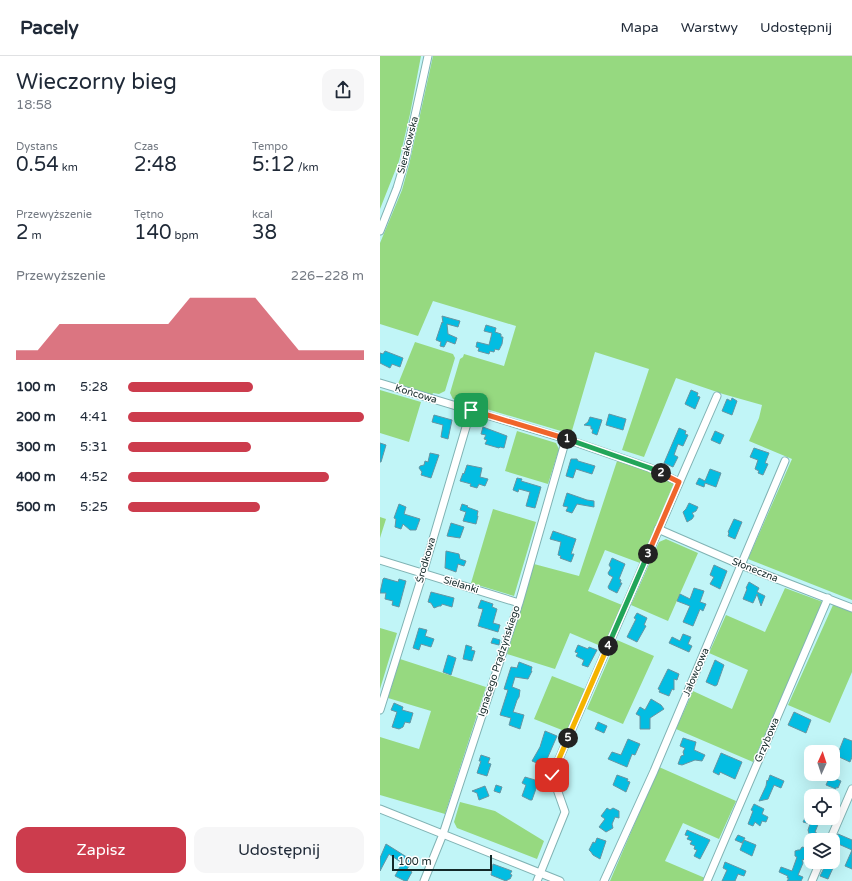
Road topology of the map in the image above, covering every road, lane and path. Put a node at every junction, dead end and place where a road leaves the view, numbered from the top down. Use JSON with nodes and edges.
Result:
{"nodes":[{"id":1,"x":428,"y":56,"type":"edge"},
{"id":2,"x":380,"y":231,"type":"edge"},
{"id":3,"x":380,"y":383,"type":"edge"},
{"id":4,"x":717,"y":396,"type":"dead end"},
{"id":5,"x":471,"y":410,"type":"junction"},
{"id":6,"x":566,"y":439,"type":"junction"},
{"id":7,"x":785,"y":461,"type":"dead end"},
{"id":8,"x":679,"y":482,"type":"junction"},
{"id":9,"x":658,"y":529,"type":"junction"},
{"id":10,"x":380,"y":560,"type":"edge"},
{"id":11,"x":741,"y":565,"type":"junction"},
{"id":12,"x":423,"y":573,"type":"junction"},
{"id":13,"x":828,"y":598,"type":"junction"},
{"id":14,"x":518,"y":603,"type":"junction"},
{"id":15,"x":852,"y":608,"type":"edge"},
{"id":16,"x":380,"y":710,"type":"edge"},
{"id":17,"x":852,"y":789,"type":"edge"},
{"id":18,"x":380,"y":809,"type":"edge"},
{"id":19,"x":833,"y":833,"type":"edge"},
{"id":20,"x":443,"y":834,"type":"junction"},
{"id":21,"x":817,"y":869,"type":"edge"},
{"id":22,"x":540,"y":873,"type":"junction"},
{"id":23,"x":424,"y":881,"type":"edge"},
{"id":24,"x":536,"y":881,"type":"edge"},
{"id":25,"x":560,"y":881,"type":"edge"},
{"id":26,"x":604,"y":881,"type":"edge"},
{"id":27,"x":707,"y":881,"type":"edge"},
{"id":28,"x":812,"y":881,"type":"edge"}],
"edges":[{"from":1,"to":2,"type":"street","name":"Sierakowska"},
{"from":3,"to":5,"type":"street","name":"Końcowa"},
{"from":4,"to":8,"type":"street"},
{"from":5,"to":6,"type":"street","name":"Końcowa"},
{"from":5,"to":12,"type":"street","name":"Środkowa"},
{"from":6,"to":8,"type":"street","name":"Końcowa"},
{"from":6,"to":14,"type":"street","name":"Ignacego Prądzyńskiego"},
{"from":7,"to":11,"type":"street","name":"Jałowcowa"},
{"from":8,"to":9,"type":"street"},
{"from":9,"to":11,"type":"street","name":"Słoneczna"},
{"from":9,"to":22,"type":"street"},
{"from":10,"to":12,"type":"street","name":"Sielanki"},
{"from":11,"to":13,"type":"street","name":"Słoneczna"},
{"from":11,"to":26,"type":"street","name":"Jałowcowa"},
{"from":12,"to":14,"type":"street","name":"Sielanki"},
{"from":12,"to":16,"type":"street","name":"Środkowa"},
{"from":13,"to":15,"type":"street","name":"Słoneczna"},
{"from":13,"to":27,"type":"street","name":"Grzybowa"},
{"from":14,"to":20,"type":"street","name":"Ignacego Prądzyńskiego"},
{"from":17,"to":19,"type":"street"},
{"from":18,"to":20,"type":"street"},
{"from":20,"to":22,"type":"street"},
{"from":20,"to":23,"type":"street","name":"Ignacego Prądzyńskiego"},
{"from":21,"to":28,"type":"street"},
{"from":22,"to":24,"type":"street"},
{"from":22,"to":25,"type":"street"}]}
